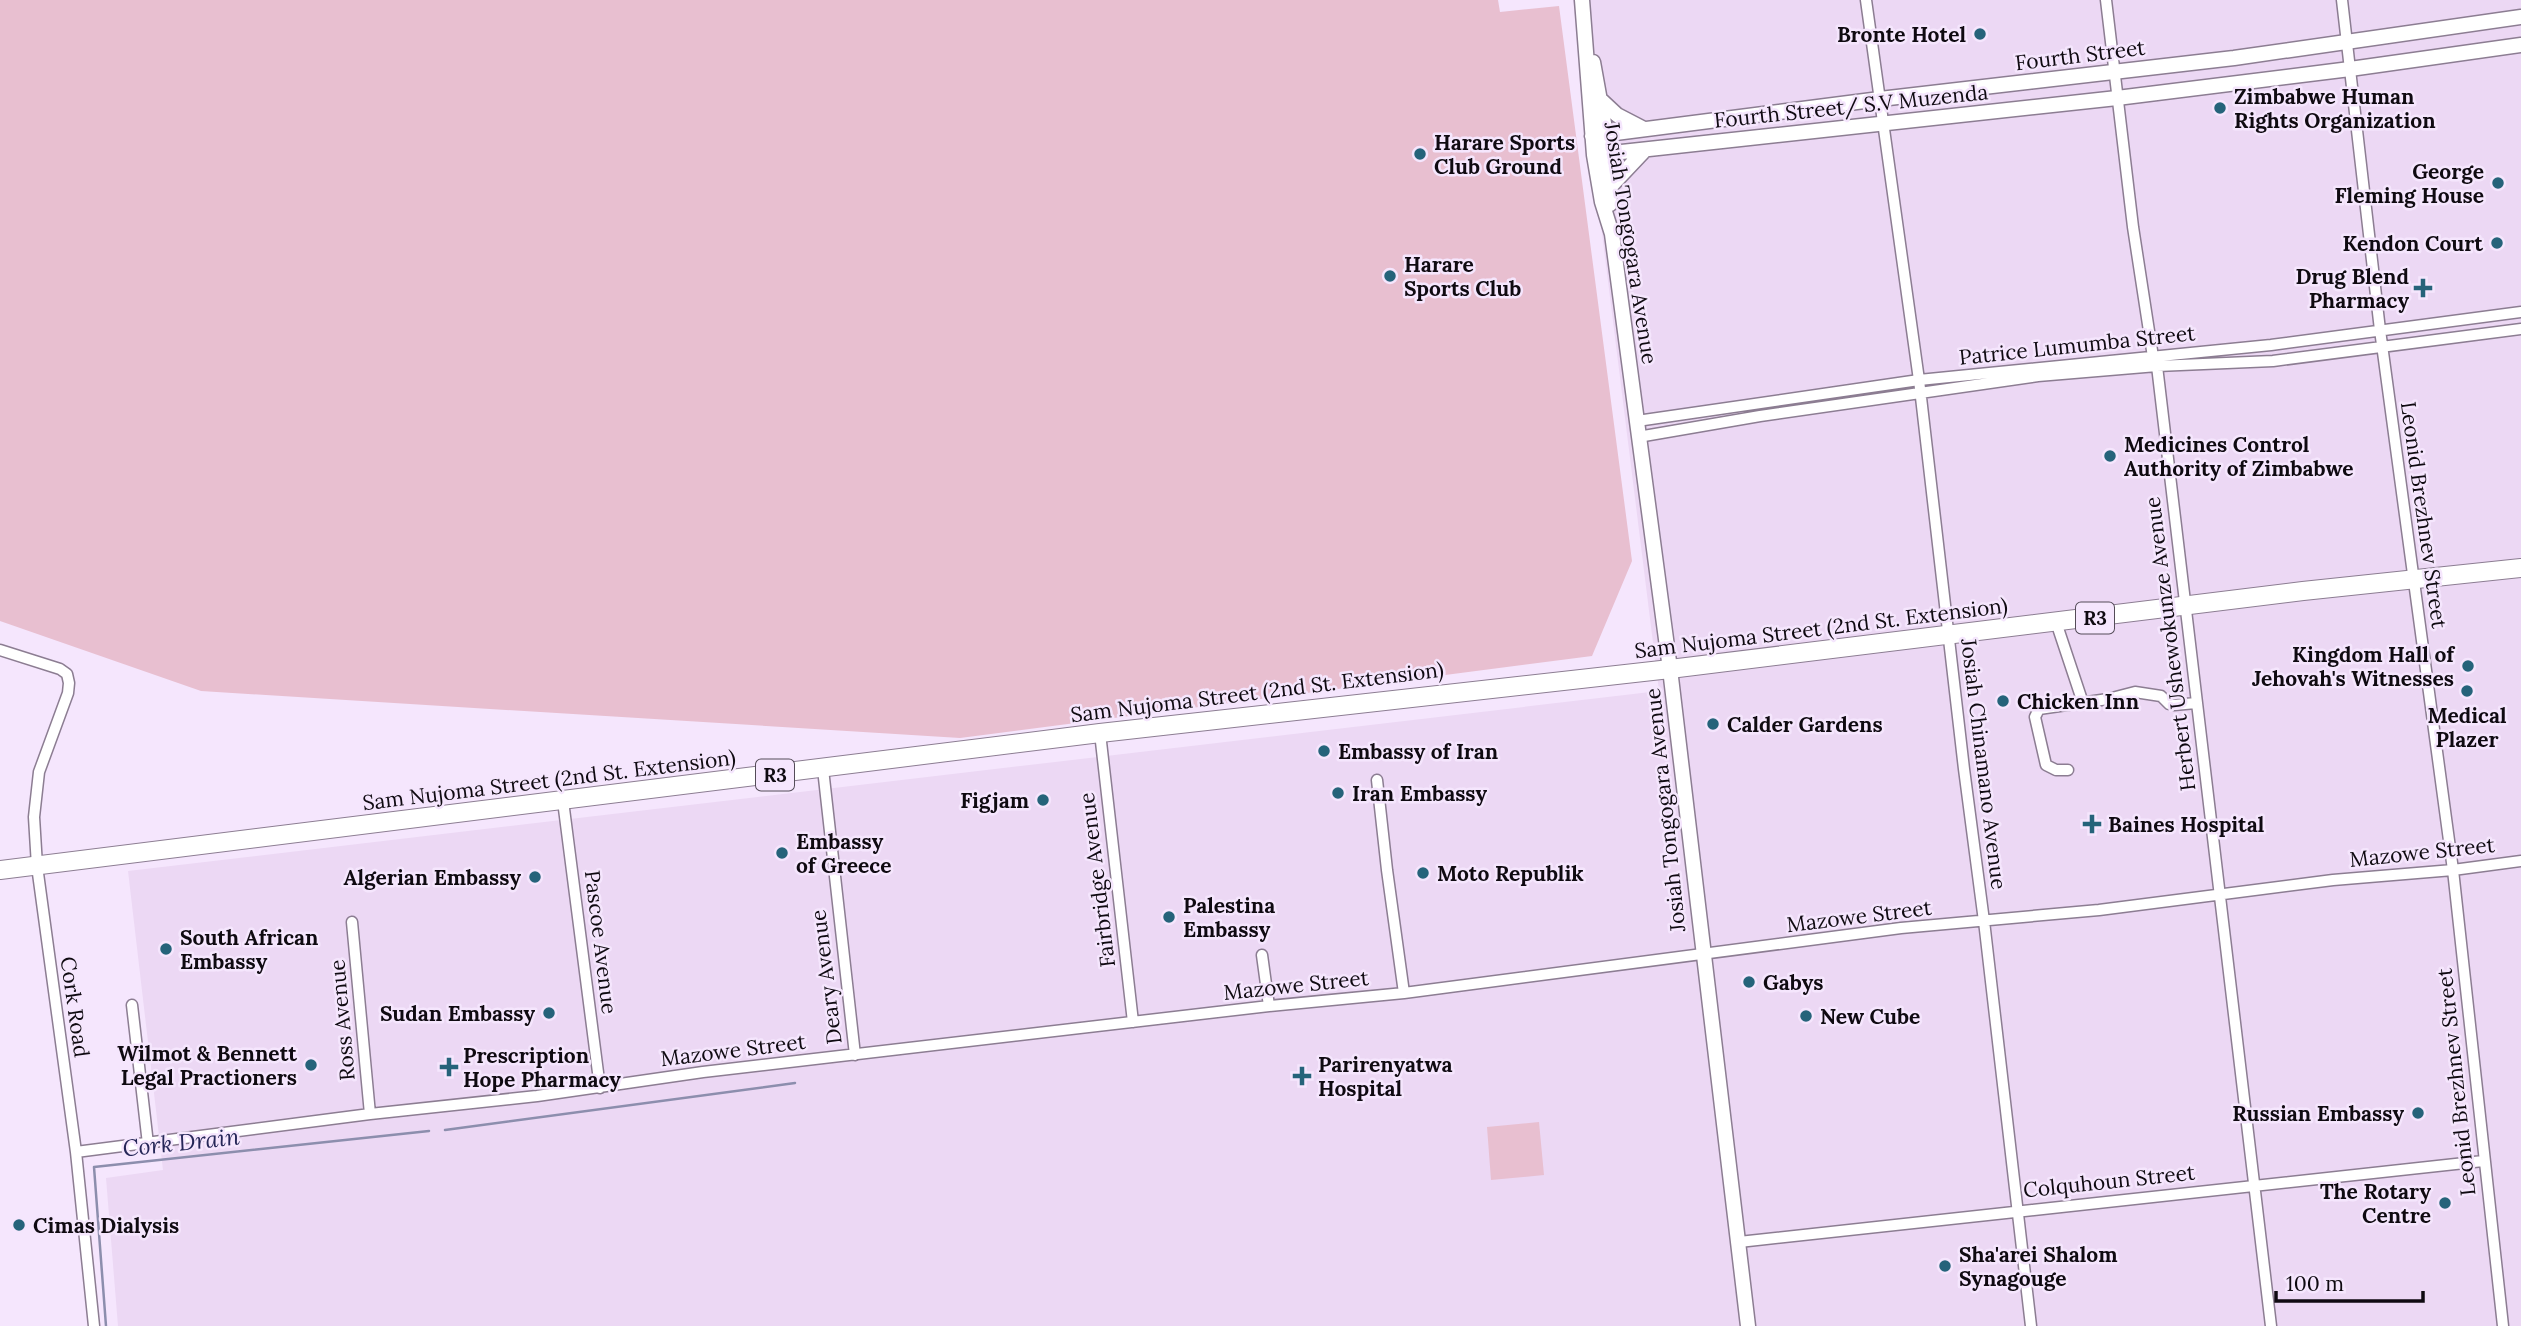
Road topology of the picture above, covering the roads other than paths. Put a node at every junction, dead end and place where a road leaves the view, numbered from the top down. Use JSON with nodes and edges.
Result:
{"nodes":[{"id":1,"x":1582,"y":0,"type":"edge"},
{"id":2,"x":1866,"y":0,"type":"edge"},
{"id":3,"x":2106,"y":0,"type":"edge"},
{"id":4,"x":2343,"y":0,"type":"edge"},
{"id":5,"x":2521,"y":17,"type":"edge"},
{"id":6,"x":1585,"y":26,"type":"junction"},
{"id":7,"x":2347,"y":41,"type":"junction"},
{"id":8,"x":2521,"y":45,"type":"edge"},
{"id":9,"x":2350,"y":69,"type":"junction"},
{"id":10,"x":2115,"y":73,"type":"junction"},
{"id":11,"x":2117,"y":98,"type":"junction"},
{"id":12,"x":1880,"y":99,"type":"junction"},
{"id":13,"x":1602,"y":101,"type":"junction"},
{"id":14,"x":1883,"y":125,"type":"junction"},
{"id":15,"x":1644,"y":129,"type":"junction"},
{"id":16,"x":1599,"y":135,"type":"junction"},
{"id":17,"x":1644,"y":151,"type":"junction"},
{"id":18,"x":1601,"y":155,"type":"junction"},
{"id":19,"x":1609,"y":188,"type":"junction"},
{"id":20,"x":1612,"y":234,"type":"junction"},
{"id":21,"x":2521,"y":312,"type":"edge"},
{"id":22,"x":2521,"y":329,"type":"edge"},
{"id":23,"x":2380,"y":330,"type":"junction"},
{"id":24,"x":2382,"y":346,"type":"junction"},
{"id":25,"x":2155,"y":361,"type":"junction"},
{"id":26,"x":1919,"y":380,"type":"junction"},
{"id":27,"x":1921,"y":392,"type":"junction"},
{"id":28,"x":1637,"y":421,"type":"junction"},
{"id":29,"x":1638,"y":436,"type":"junction"},
{"id":30,"x":2521,"y":568,"type":"edge"},
{"id":31,"x":2413,"y":580,"type":"junction"},
{"id":32,"x":2185,"y":607,"type":"junction"},
{"id":33,"x":2056,"y":622,"type":"junction"},
{"id":34,"x":1949,"y":636,"type":"junction"},
{"id":35,"x":0,"y":650,"type":"edge"},
{"id":36,"x":1670,"y":669,"type":"junction"},
{"id":37,"x":2083,"y":703,"type":"junction"},
{"id":38,"x":2196,"y":703,"type":"junction"},
{"id":39,"x":1100,"y":733,"type":"junction"},
{"id":40,"x":822,"y":769,"type":"junction"},
{"id":41,"x":2068,"y":770,"type":"dead end"},
{"id":42,"x":1377,"y":780,"type":"dead end"},
{"id":43,"x":563,"y":801,"type":"junction"},
{"id":44,"x":2521,"y":861,"type":"edge"},
{"id":45,"x":37,"y":866,"type":"junction"},
{"id":46,"x":0,"y":870,"type":"edge"},
{"id":47,"x":2453,"y":870,"type":"junction"},
{"id":48,"x":2218,"y":894,"type":"junction"},
{"id":49,"x":1984,"y":921,"type":"junction"},
{"id":50,"x":352,"y":922,"type":"dead end"},
{"id":51,"x":1262,"y":955,"type":"dead end"},
{"id":52,"x":1702,"y":956,"type":"junction"},
{"id":53,"x":1404,"y":993,"type":"junction"},
{"id":54,"x":132,"y":1005,"type":"dead end"},
{"id":55,"x":1269,"y":1006,"type":"junction"},
{"id":56,"x":1133,"y":1022,"type":"junction"},
{"id":57,"x":855,"y":1055,"type":"junction"},
{"id":58,"x":600,"y":1088,"type":"junction"},
{"id":59,"x":370,"y":1114,"type":"junction"},
{"id":60,"x":148,"y":1144,"type":"junction"},
{"id":61,"x":76,"y":1152,"type":"junction"},
{"id":62,"x":2483,"y":1161,"type":"junction"},
{"id":63,"x":2254,"y":1184,"type":"junction"},
{"id":64,"x":2019,"y":1210,"type":"junction"},
{"id":65,"x":1739,"y":1242,"type":"junction"},
{"id":66,"x":94,"y":1326,"type":"edge"},
{"id":67,"x":1748,"y":1326,"type":"edge"},
{"id":68,"x":2032,"y":1326,"type":"edge"},
{"id":69,"x":2271,"y":1326,"type":"edge"},
{"id":70,"x":2503,"y":1326,"type":"edge"}],
"edges":[{"from":1,"to":6,"type":"main road","name":"Josiah Tongogara Avenue"},
{"from":2,"to":12,"type":"street","name":"Josiah Chinamano Avenue"},
{"from":3,"to":10,"type":"street","name":"Herbert Ushewokunze Avenue"},
{"from":4,"to":7,"type":"street","name":"Leonid Brezhnev Street"},
{"from":5,"to":7,"type":"main road","name":"Fourth Street"},
{"from":6,"to":13,"type":"main road"},
{"from":6,"to":16,"type":"main road","name":"Josiah Tongogara Avenue"},
{"from":7,"to":9,"type":"street","name":"Leonid Brezhnev Street"},
{"from":7,"to":10,"type":"main road","name":"Fourth Street"},
{"from":8,"to":9,"type":"main road","name":"Fourth Street/ S.V Muzenda"},
{"from":9,"to":11,"type":"main road","name":"Fourth Street/ S.V Muzenda"},
{"from":9,"to":23,"type":"street","name":"Leonid Brezhnev Street"},
{"from":10,"to":11,"type":"street","name":"Herbert Ushewokunze Avenue"},
{"from":10,"to":12,"type":"main road","name":"Fourth Street"},
{"from":11,"to":14,"type":"main road","name":"Fourth Street/ S.V Muzenda"},
{"from":11,"to":25,"type":"street","name":"Herbert Ushewokunze Avenue"},
{"from":12,"to":14,"type":"street","name":"Josiah Chinamano Avenue"},
{"from":12,"to":15,"type":"main road","name":"Fourth Street"},
{"from":13,"to":15,"type":"main road"},
{"from":13,"to":16,"type":"main road"},
{"from":14,"to":17,"type":"main road","name":"Fourth Street/ S.V Muzenda"},
{"from":14,"to":26,"type":"street","name":"Josiah Chinamano Avenue"},
{"from":15,"to":16,"type":"main road","name":"Fourth Street"},
{"from":16,"to":18,"type":"main road"},
{"from":17,"to":18,"type":"main road"},
{"from":17,"to":19,"type":"main road"},
{"from":18,"to":19,"type":"main road"},
{"from":18,"to":20,"type":"main road","name":"Josiah Tongogara Avenue"},
{"from":19,"to":20,"type":"main road"},
{"from":20,"to":28,"type":"main road","name":"Josiah Tongogara Avenue"},
{"from":21,"to":23,"type":"street","name":"Patrice Lumumba Street"},
{"from":22,"to":24,"type":"street","name":"Patrice Lumumba Street"},
{"from":23,"to":24,"type":"street","name":"Leonid Brezhnev Street"},
{"from":23,"to":25,"type":"street","name":"Patrice Lumumba Street"},
{"from":24,"to":25,"type":"street","name":"Patrice Lumumba Street"},
{"from":24,"to":31,"type":"street","name":"Leonid Brezhnev Street"},
{"from":25,"to":26,"type":"street","name":"Patrice Lumumba Street"},
{"from":25,"to":27,"type":"street","name":"Patrice Lumumba Street"},
{"from":25,"to":32,"type":"street","name":"Herbert Ushewokunze Avenue"},
{"from":26,"to":27,"type":"street","name":"Josiah Chinamano Avenue"},
{"from":26,"to":28,"type":"street","name":"Patrice Lumumba Street"},
{"from":27,"to":29,"type":"street","name":"Patrice Lumumba Street"},
{"from":27,"to":34,"type":"street","name":"Josiah Chinamano Avenue"},
{"from":28,"to":29,"type":"main road","name":"Josiah Tongogara Avenue"},
{"from":29,"to":36,"type":"main road","name":"Josiah Tongogara Avenue"},
{"from":30,"to":31,"type":"highway","name":"Sam Nujoma Street (2nd St. Extension)","number":"R3"},
{"from":31,"to":32,"type":"highway","name":"Sam Nujoma Street (2nd St. Extension)","number":"R3"},
{"from":31,"to":47,"type":"street","name":"Leonid Brezhnev Street"},
{"from":32,"to":33,"type":"highway","name":"Sam Nujoma Street (2nd St. Extension)","number":"R3"},
{"from":32,"to":38,"type":"street","name":"Herbert Ushewokunze Avenue"},
{"from":33,"to":34,"type":"highway","name":"Sam Nujoma Street (2nd St. Extension)","number":"R3"},
{"from":33,"to":37,"type":"street"},
{"from":34,"to":36,"type":"highway","name":"Sam Nujoma Street (2nd St. Extension)","number":"R3"},
{"from":34,"to":49,"type":"street","name":"Josiah Chinamano Avenue"},
{"from":35,"to":45,"type":"street","name":"Cork Road"},
{"from":36,"to":39,"type":"highway","name":"Sam Nujoma Street (2nd St. Extension)","number":"R3"},
{"from":36,"to":52,"type":"main road","name":"Josiah Tongogara Avenue"},
{"from":37,"to":38,"type":"street"},
{"from":37,"to":41,"type":"street"},
{"from":38,"to":48,"type":"street","name":"Herbert Ushewokunze Avenue"},
{"from":39,"to":40,"type":"highway","name":"Sam Nujoma Street (2nd St. Extension)","number":"R3"},
{"from":39,"to":56,"type":"street","name":"Fairbridge Avenue"},
{"from":40,"to":43,"type":"highway","name":"Sam Nujoma Street (2nd St. Extension)","number":"R3"},
{"from":40,"to":57,"type":"street","name":"Deary Avenue"},
{"from":42,"to":53,"type":"street"},
{"from":43,"to":45,"type":"highway","name":"Sam Nujoma Street (2nd St. Extension)","number":"R3"},
{"from":43,"to":58,"type":"street","name":"Pascoe Avenue"},
{"from":44,"to":47,"type":"street","name":"Mazowe Street"},
{"from":45,"to":46,"type":"highway","name":"Sam Nujoma Street (2nd St. Extension)","number":"R3"},
{"from":45,"to":61,"type":"street","name":"Cork Road"},
{"from":47,"to":48,"type":"street","name":"Mazowe Street"},
{"from":47,"to":62,"type":"street","name":"Leonid Brezhnev Street"},
{"from":48,"to":49,"type":"street","name":"Mazowe Street"},
{"from":48,"to":63,"type":"street","name":"Herbert Ushewokunze Avenue"},
{"from":49,"to":52,"type":"street","name":"Mazowe Street"},
{"from":49,"to":64,"type":"street","name":"Josiah Chinamano Avenue"},
{"from":50,"to":59,"type":"street","name":"Ross Avenue"},
{"from":51,"to":55,"type":"street"},
{"from":52,"to":53,"type":"street","name":"Mazowe Street"},
{"from":52,"to":65,"type":"main road","name":"Josiah Tongogara Avenue"},
{"from":53,"to":55,"type":"street","name":"Mazowe Street"},
{"from":54,"to":60,"type":"street"},
{"from":55,"to":56,"type":"street","name":"Mazowe Street"},
{"from":56,"to":57,"type":"street","name":"Mazowe Street"},
{"from":57,"to":58,"type":"street","name":"Mazowe Street"},
{"from":58,"to":59,"type":"street","name":"Mazowe Street"},
{"from":59,"to":60,"type":"street","name":"Mazowe Street"},
{"from":60,"to":61,"type":"street","name":"Mazowe Street"},
{"from":61,"to":66,"type":"street","name":"Cork Road"},
{"from":62,"to":63,"type":"street","name":"Colquhoun Street"},
{"from":62,"to":70,"type":"street","name":"Leonid Brezhnev Street"},
{"from":63,"to":64,"type":"street","name":"Colquhoun Street"},
{"from":63,"to":69,"type":"street","name":"Herbert Ushewokunze Avenue"},
{"from":64,"to":65,"type":"street","name":"Colquhoun Street"},
{"from":64,"to":68,"type":"street","name":"Josiah Chinamano Avenue"},
{"from":65,"to":67,"type":"main road","name":"Josiah Tongogara Avenue"}]}
